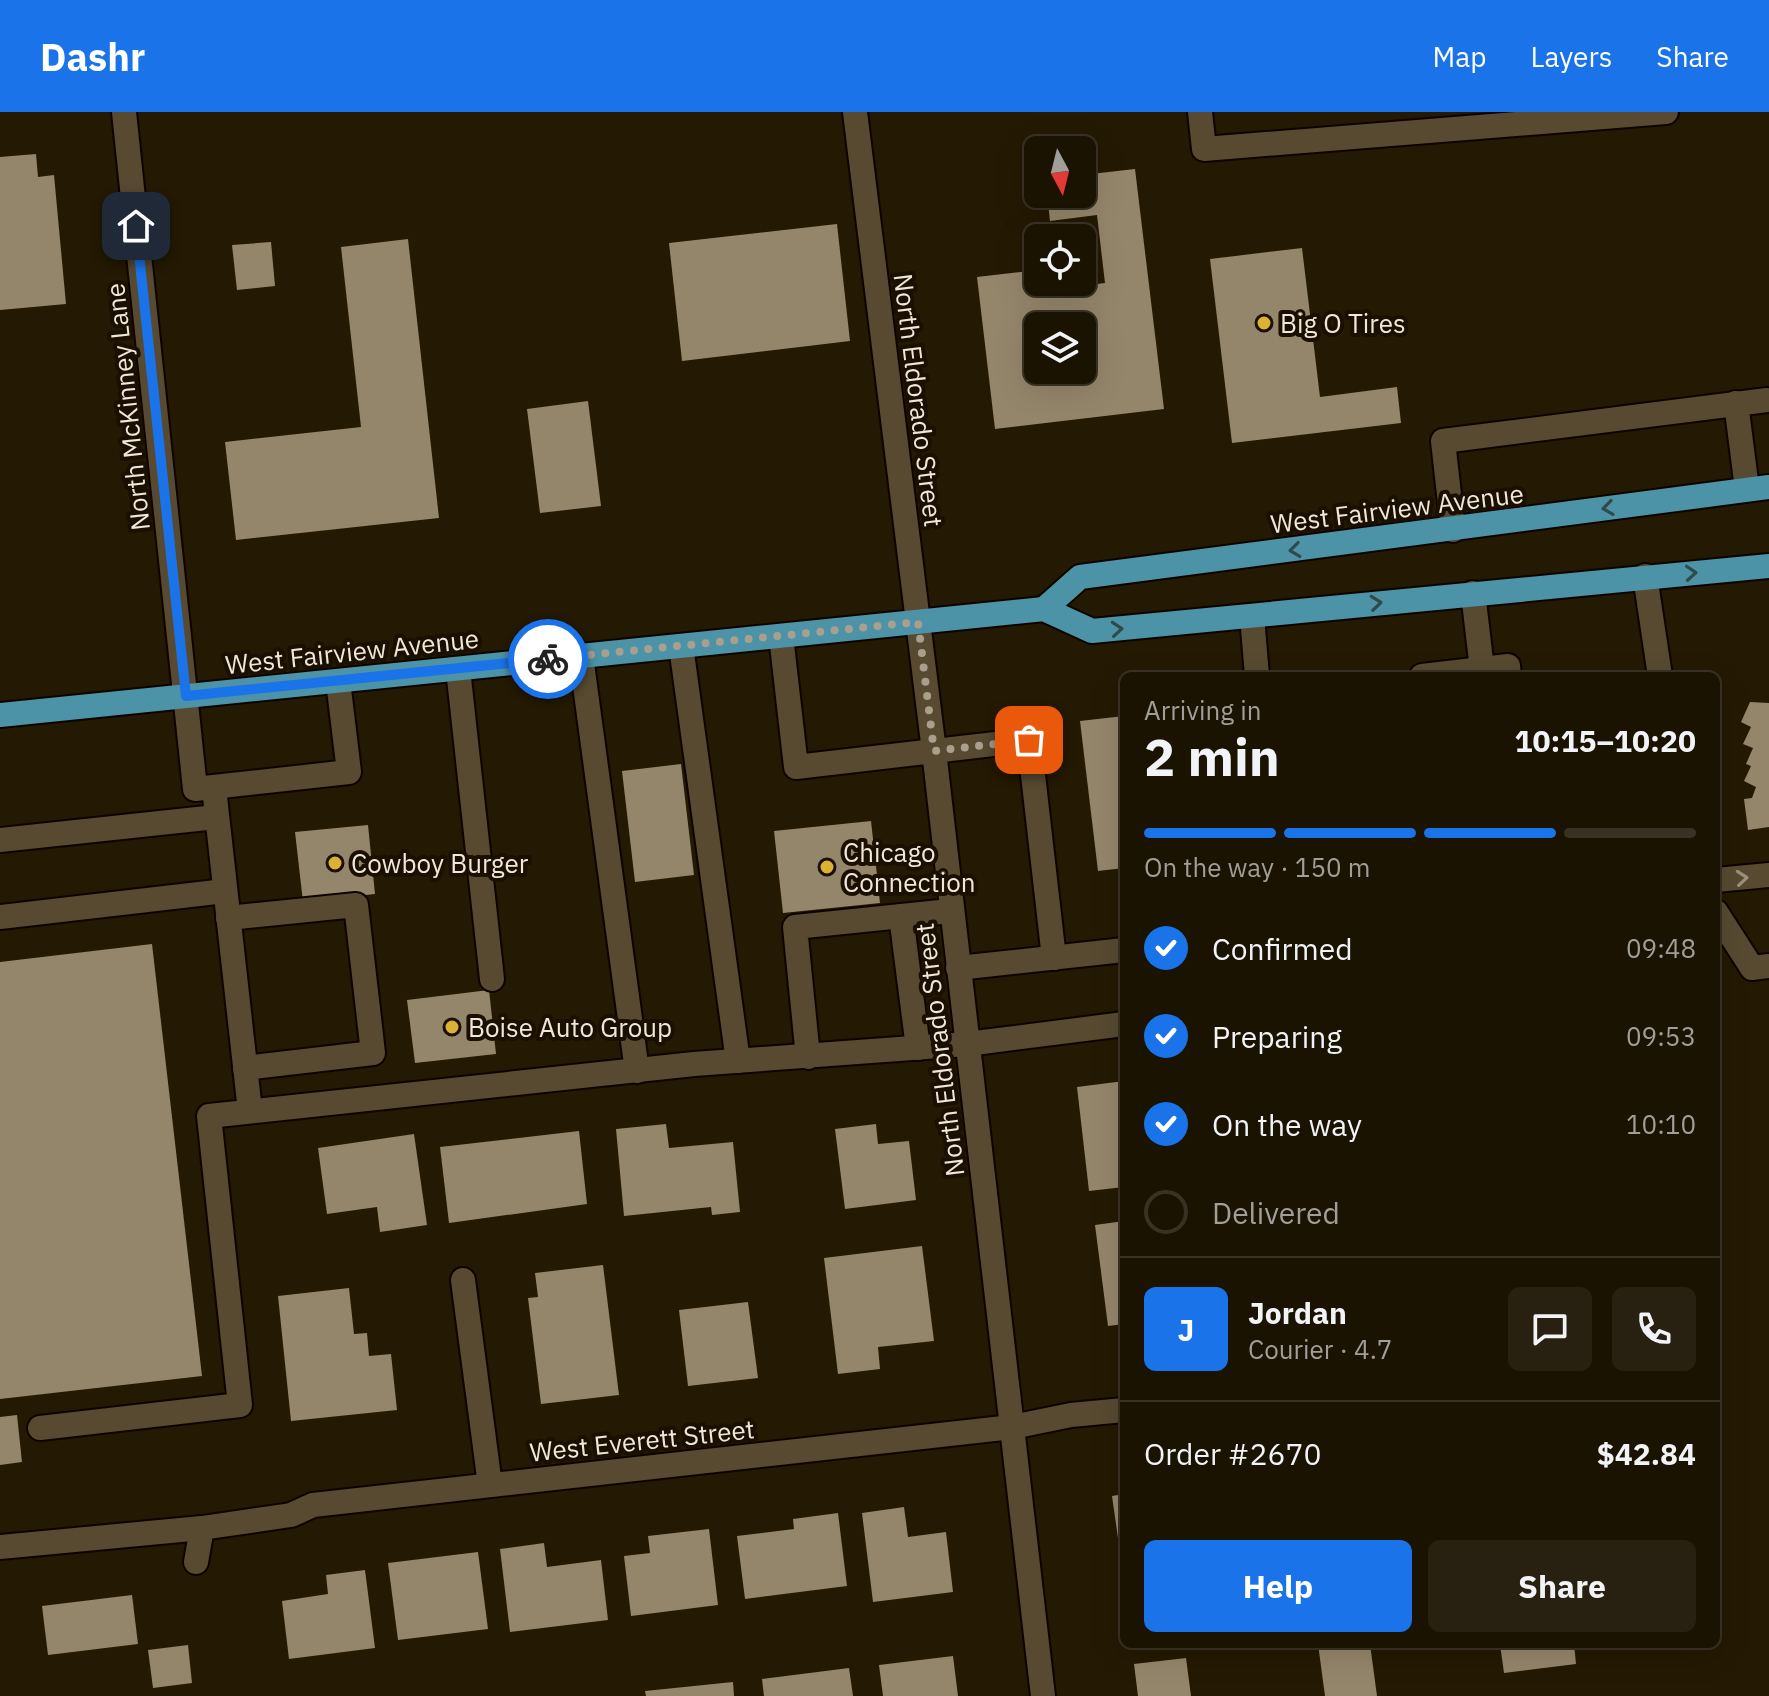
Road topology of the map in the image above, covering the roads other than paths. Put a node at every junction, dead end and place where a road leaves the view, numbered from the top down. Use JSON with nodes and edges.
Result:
{"nodes":[{"id":1,"x":124,"y":112,"type":"edge"},
{"id":2,"x":1200,"y":112,"type":"edge"},
{"id":3,"x":1666,"y":112,"type":"edge"},
{"id":4,"x":859,"y":113,"type":"edge"},
{"id":5,"x":1767,"y":400,"type":"dead end"},
{"id":6,"x":1736,"y":403,"type":"junction"},
{"id":7,"x":1758,"y":488,"type":"edge"},
{"id":8,"x":1453,"y":530,"type":"junction"},
{"id":9,"x":1769,"y":566,"type":"edge"},
{"id":10,"x":1645,"y":576,"type":"junction"},
{"id":11,"x":1473,"y":593,"type":"junction"},
{"id":12,"x":1044,"y":609,"type":"junction"},
{"id":13,"x":1252,"y":616,"type":"junction"},
{"id":14,"x":918,"y":622,"type":"junction"},
{"id":15,"x":781,"y":636,"type":"junction"},
{"id":16,"x":681,"y":646,"type":"junction"},
{"id":17,"x":581,"y":656,"type":"junction"},
{"id":18,"x":458,"y":669,"type":"junction"},
{"id":19,"x":1482,"y":669,"type":"junction"},
{"id":20,"x":1257,"y":672,"type":"edge"},
{"id":21,"x":1456,"y":672,"type":"edge"},
{"id":22,"x":1509,"y":672,"type":"edge"},
{"id":23,"x":1659,"y":672,"type":"edge"},
{"id":24,"x":338,"y":681,"type":"junction"},
{"id":25,"x":186,"y":696,"type":"junction"},
{"id":26,"x":0,"y":715,"type":"edge"},
{"id":27,"x":934,"y":751,"type":"junction"},
{"id":28,"x":214,"y":788,"type":"junction"},
{"id":29,"x":216,"y":817,"type":"junction"},
{"id":30,"x":0,"y":840,"type":"edge"},
{"id":31,"x":1769,"y":875,"type":"edge"},
{"id":32,"x":1720,"y":880,"type":"edge"},
{"id":33,"x":225,"y":891,"type":"junction"},
{"id":34,"x":950,"y":911,"type":"junction"},
{"id":35,"x":901,"y":916,"type":"junction"},
{"id":36,"x":0,"y":917,"type":"edge"},
{"id":37,"x":228,"y":918,"type":"junction"},
{"id":38,"x":1720,"y":920,"type":"edge"},
{"id":39,"x":1120,"y":950,"type":"edge"},
{"id":40,"x":1054,"y":958,"type":"junction"},
{"id":41,"x":1769,"y":966,"type":"edge"},
{"id":42,"x":958,"y":968,"type":"junction"},
{"id":43,"x":492,"y":979,"type":"dead end"},
{"id":44,"x":1120,"y":1025,"type":"edge"},
{"id":45,"x":967,"y":1044,"type":"junction"},
{"id":46,"x":918,"y":1048,"type":"junction"},
{"id":47,"x":808,"y":1057,"type":"junction"},
{"id":48,"x":738,"y":1061,"type":"junction"},
{"id":49,"x":245,"y":1068,"type":"junction"},
{"id":50,"x":637,"y":1071,"type":"junction"},
{"id":51,"x":250,"y":1111,"type":"junction"},
{"id":52,"x":463,"y":1280,"type":"dead end"},
{"id":53,"x":1120,"y":1410,"type":"edge"},
{"id":54,"x":1012,"y":1427,"type":"junction"},
{"id":55,"x":40,"y":1428,"type":"dead end"},
{"id":56,"x":490,"y":1485,"type":"junction"},
{"id":57,"x":202,"y":1528,"type":"junction"},
{"id":58,"x":0,"y":1547,"type":"edge"},
{"id":59,"x":196,"y":1562,"type":"dead end"},
{"id":60,"x":1043,"y":1696,"type":"edge"}],
"edges":[{"from":1,"to":25,"type":"street","name":"North McKinney Lane"},
{"from":2,"to":3,"type":"street"},
{"from":4,"to":14,"type":"street","name":"North Eldorado Street"},
{"from":5,"to":6,"type":"street"},
{"from":6,"to":7,"type":"street"},
{"from":6,"to":8,"type":"street"},
{"from":7,"to":8,"type":"main road","name":"West Fairview Avenue","one_way":true},
{"from":8,"to":12,"type":"main road","name":"West Fairview Avenue","one_way":true},
{"from":10,"to":9,"type":"main road","one_way":true},
{"from":10,"to":11,"type":"main road"},
{"from":10,"to":23,"type":"street"},
{"from":13,"to":11,"type":"main road","one_way":true},
{"from":11,"to":19,"type":"street"},
{"from":12,"to":13,"type":"main road","one_way":true},
{"from":12,"to":14,"type":"main road","name":"West Fairview Avenue"},
{"from":13,"to":20,"type":"street"},
{"from":14,"to":15,"type":"main road","name":"West Fairview Avenue"},
{"from":14,"to":27,"type":"street","name":"North Eldorado Street"},
{"from":15,"to":16,"type":"main road","name":"West Fairview Avenue"},
{"from":15,"to":27,"type":"street"},
{"from":16,"to":17,"type":"main road","name":"West Fairview Avenue"},
{"from":16,"to":48,"type":"street"},
{"from":17,"to":18,"type":"main road","name":"West Fairview Avenue"},
{"from":17,"to":50,"type":"street"},
{"from":18,"to":24,"type":"main road","name":"West Fairview Avenue"},
{"from":18,"to":43,"type":"street"},
{"from":19,"to":21,"type":"street"},
{"from":19,"to":22,"type":"street"},
{"from":24,"to":25,"type":"main road","name":"West Fairview Avenue"},
{"from":24,"to":28,"type":"street"},
{"from":25,"to":26,"type":"main road","name":"West Fairview Avenue"},
{"from":25,"to":28,"type":"street","name":"North McKinney Lane"},
{"from":27,"to":34,"type":"street","name":"North Eldorado Street"},
{"from":27,"to":40,"type":"street"},
{"from":28,"to":29,"type":"street"},
{"from":29,"to":30,"type":"street"},
{"from":29,"to":33,"type":"street"},
{"from":32,"to":31,"type":"street","one_way":true},
{"from":33,"to":36,"type":"street"},
{"from":33,"to":37,"type":"street"},
{"from":34,"to":35,"type":"street"},
{"from":34,"to":42,"type":"street","name":"North Eldorado Street"},
{"from":35,"to":46,"type":"street"},
{"from":35,"to":47,"type":"street"},
{"from":37,"to":49,"type":"street"},
{"from":37,"to":49,"type":"street"},
{"from":38,"to":41,"type":"street"},
{"from":39,"to":40,"type":"street"},
{"from":40,"to":42,"type":"street"},
{"from":42,"to":45,"type":"street","name":"North Eldorado Street"},
{"from":44,"to":45,"type":"street"},
{"from":45,"to":46,"type":"street"},
{"from":45,"to":54,"type":"street","name":"North Eldorado Street"},
{"from":46,"to":47,"type":"street"},
{"from":47,"to":48,"type":"street"},
{"from":48,"to":50,"type":"street"},
{"from":49,"to":51,"type":"street"},
{"from":50,"to":51,"type":"street"},
{"from":51,"to":55,"type":"street"},
{"from":52,"to":56,"type":"street"},
{"from":53,"to":54,"type":"street","name":"West Everett Street"},
{"from":54,"to":56,"type":"street","name":"West Everett Street"},
{"from":54,"to":60,"type":"street","name":"North Eldorado Street"},
{"from":56,"to":57,"type":"street","name":"West Everett Street"},
{"from":57,"to":58,"type":"street","name":"West Everett Street"},
{"from":57,"to":59,"type":"street"}]}
